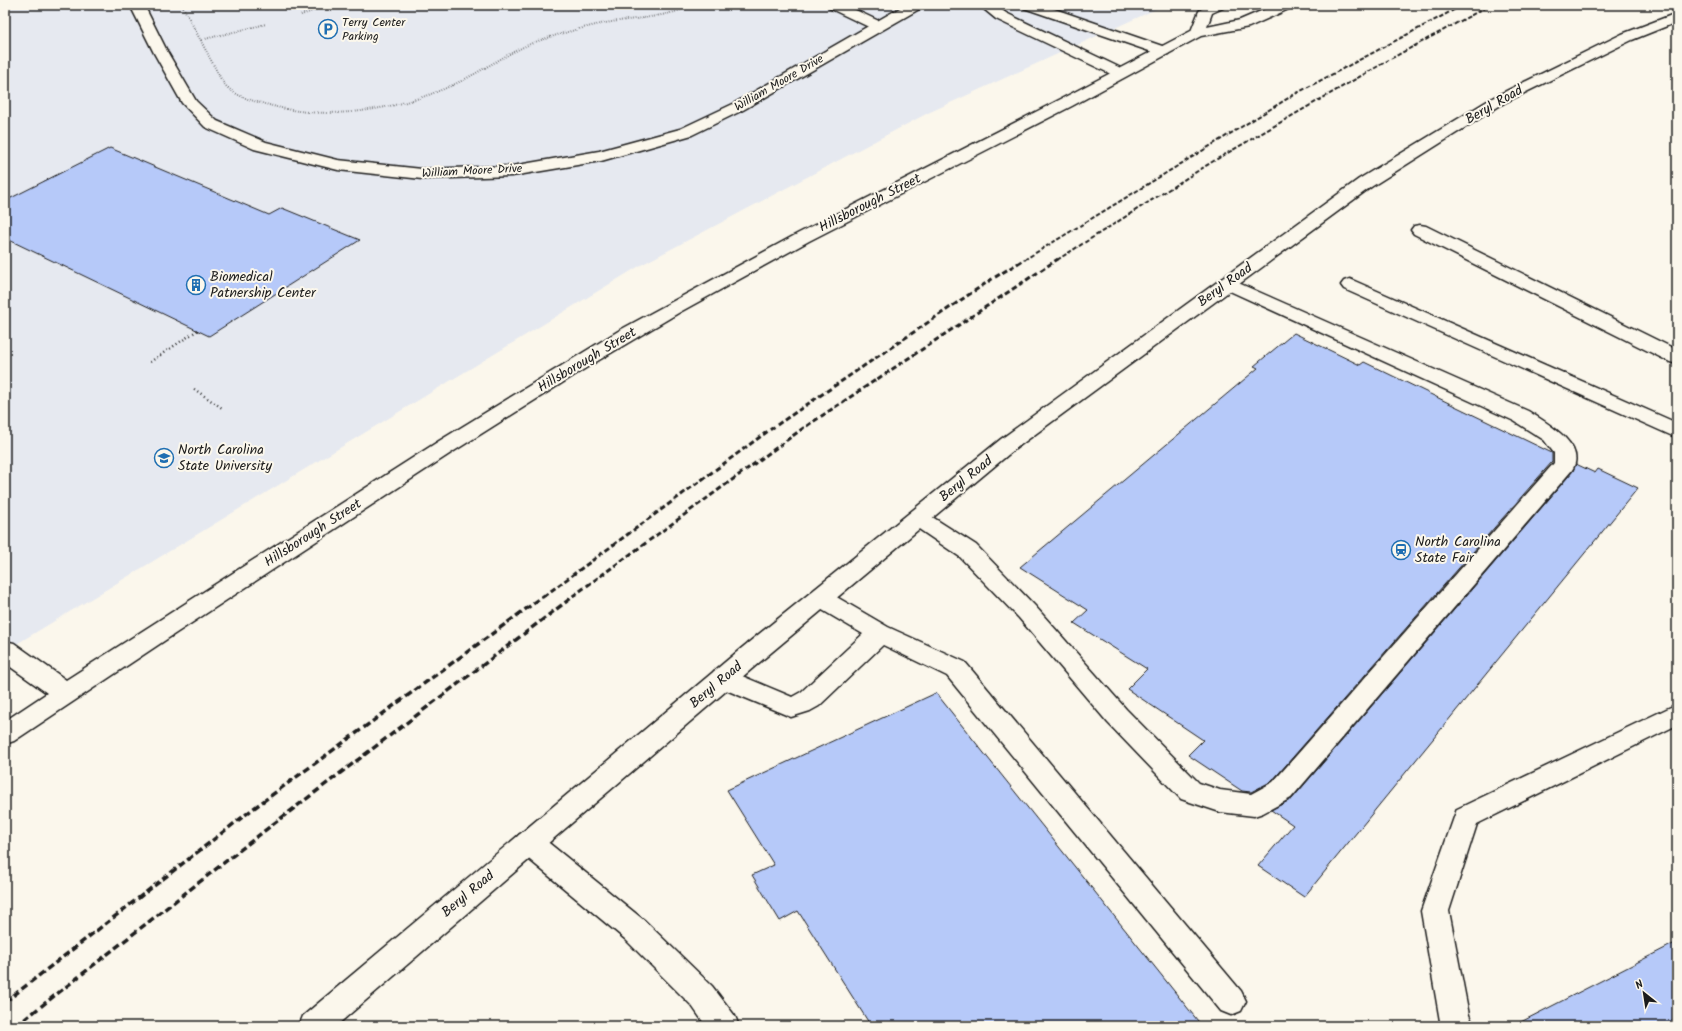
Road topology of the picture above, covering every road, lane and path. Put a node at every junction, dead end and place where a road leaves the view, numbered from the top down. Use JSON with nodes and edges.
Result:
{"nodes":[{"id":1,"x":137,"y":5,"type":"edge"},
{"id":2,"x":182,"y":5,"type":"edge"},
{"id":3,"x":323,"y":5,"type":"edge"},
{"id":4,"x":694,"y":5,"type":"edge"},
{"id":5,"x":834,"y":5,"type":"edge"},
{"id":6,"x":916,"y":5,"type":"edge"},
{"id":7,"x":986,"y":5,"type":"edge"},
{"id":8,"x":1029,"y":5,"type":"edge"},
{"id":9,"x":1218,"y":5,"type":"edge"},
{"id":10,"x":1286,"y":5,"type":"edge"},
{"id":11,"x":301,"y":15,"type":"dead end"},
{"id":12,"x":1677,"y":17,"type":"edge"},
{"id":13,"x":266,"y":24,"type":"dead end"},
{"id":14,"x":878,"y":26,"type":"junction"},
{"id":15,"x":1196,"y":33,"type":"junction"},
{"id":16,"x":201,"y":40,"type":"junction"},
{"id":17,"x":1163,"y":51,"type":"junction"},
{"id":18,"x":1120,"y":73,"type":"junction"},
{"id":19,"x":1420,"y":230,"type":"dead end"},
{"id":20,"x":1227,"y":283,"type":"junction"},
{"id":21,"x":1350,"y":285,"type":"dead end"},
{"id":22,"x":198,"y":330,"type":"dead end"},
{"id":23,"x":1677,"y":358,"type":"edge"},
{"id":24,"x":150,"y":362,"type":"dead end"},
{"id":25,"x":194,"y":389,"type":"dead end"},
{"id":26,"x":222,"y":408,"type":"dead end"},
{"id":27,"x":1677,"y":431,"type":"edge"},
{"id":28,"x":918,"y":518,"type":"junction"},
{"id":29,"x":820,"y":598,"type":"junction"},
{"id":30,"x":880,"y":633,"type":"junction"},
{"id":31,"x":5,"y":650,"type":"edge"},
{"id":32,"x":723,"y":678,"type":"junction"},
{"id":33,"x":66,"y":693,"type":"junction"},
{"id":34,"x":1677,"y":714,"type":"edge"},
{"id":35,"x":5,"y":734,"type":"edge"},
{"id":36,"x":529,"y":842,"type":"junction"},
{"id":37,"x":1231,"y":1001,"type":"dead end"},
{"id":38,"x":314,"y":1026,"type":"edge"},
{"id":39,"x":724,"y":1026,"type":"edge"},
{"id":40,"x":1459,"y":1026,"type":"edge"}],
"edges":[{"from":1,"to":14,"type":"street","name":"William Moore Drive"},
{"from":2,"to":16,"type":"path"},
{"from":3,"to":11,"type":"path"},
{"from":4,"to":16,"type":"path"},
{"from":5,"to":14,"type":"street"},
{"from":6,"to":14,"type":"street","name":"William Moore Drive"},
{"from":7,"to":18,"type":"street"},
{"from":8,"to":17,"type":"street"},
{"from":9,"to":15,"type":"street"},
{"from":10,"to":15,"type":"street","name":"Hillsborough Street"},
{"from":12,"to":20,"type":"street","name":"Beryl Road"},
{"from":13,"to":16,"type":"path"},
{"from":15,"to":17,"type":"street","name":"Hillsborough Street"},
{"from":17,"to":18,"type":"street","name":"Hillsborough Street"},
{"from":18,"to":33,"type":"street","name":"Hillsborough Street"},
{"from":19,"to":23,"type":"street"},
{"from":20,"to":28,"type":"street","name":"Beryl Road"},
{"from":20,"to":28,"type":"street"},
{"from":21,"to":27,"type":"street"},
{"from":22,"to":24,"type":"path"},
{"from":25,"to":26,"type":"path"},
{"from":28,"to":29,"type":"street","name":"Beryl Road"},
{"from":29,"to":30,"type":"street"},
{"from":29,"to":32,"type":"street","name":"Beryl Road"},
{"from":30,"to":32,"type":"street"},
{"from":30,"to":37,"type":"street"},
{"from":31,"to":33,"type":"street"},
{"from":32,"to":36,"type":"street","name":"Beryl Road"},
{"from":33,"to":35,"type":"street","name":"Hillsborough Street"},
{"from":34,"to":40,"type":"street"},
{"from":36,"to":38,"type":"street","name":"Beryl Road"},
{"from":36,"to":39,"type":"street"}]}
